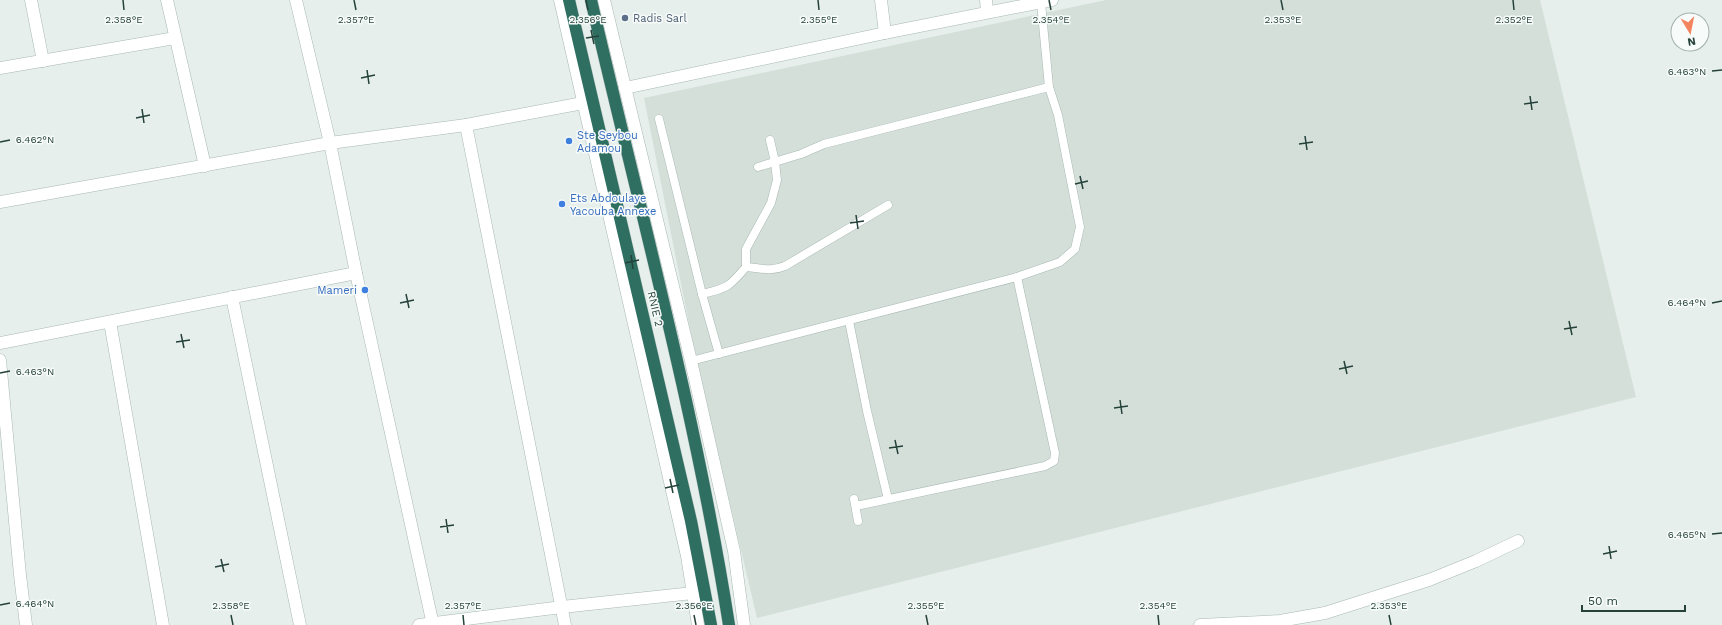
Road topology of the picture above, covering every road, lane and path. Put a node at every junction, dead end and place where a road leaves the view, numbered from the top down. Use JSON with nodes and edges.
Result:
{"nodes":[{"id":1,"x":31,"y":0,"type":"edge"},
{"id":2,"x":167,"y":0,"type":"edge"},
{"id":3,"x":296,"y":0,"type":"edge"},
{"id":4,"x":560,"y":0,"type":"edge"},
{"id":5,"x":569,"y":0,"type":"edge"},
{"id":6,"x":591,"y":0,"type":"edge"},
{"id":7,"x":604,"y":0,"type":"edge"},
{"id":8,"x":880,"y":0,"type":"edge"},
{"id":9,"x":986,"y":0,"type":"edge"},
{"id":10,"x":1046,"y":1,"type":"edge"},
{"id":11,"x":986,"y":12,"type":"junction"},
{"id":12,"x":886,"y":33,"type":"junction"},
{"id":13,"x":175,"y":38,"type":"junction"},
{"id":14,"x":43,"y":61,"type":"junction"},
{"id":15,"x":0,"y":68,"type":"edge"},
{"id":16,"x":1050,"y":87,"type":"junction"},
{"id":17,"x":625,"y":88,"type":"junction"},
{"id":18,"x":584,"y":103,"type":"junction"},
{"id":19,"x":659,"y":119,"type":"dead end"},
{"id":20,"x":466,"y":125,"type":"junction"},
{"id":21,"x":770,"y":140,"type":"dead end"},
{"id":22,"x":330,"y":143,"type":"junction"},
{"id":23,"x":775,"y":162,"type":"junction"},
{"id":24,"x":205,"y":166,"type":"junction"},
{"id":25,"x":758,"y":167,"type":"dead end"},
{"id":26,"x":0,"y":202,"type":"edge"},
{"id":27,"x":888,"y":205,"type":"dead end"},
{"id":28,"x":746,"y":267,"type":"junction"},
{"id":29,"x":356,"y":273,"type":"junction"},
{"id":30,"x":1017,"y":276,"type":"junction"},
{"id":31,"x":702,"y":294,"type":"junction"},
{"id":32,"x":232,"y":297,"type":"junction"},
{"id":33,"x":849,"y":321,"type":"junction"},
{"id":34,"x":110,"y":322,"type":"junction"},
{"id":35,"x":0,"y":343,"type":"edge"},
{"id":36,"x":719,"y":354,"type":"junction"},
{"id":37,"x":0,"y":360,"type":"edge"},
{"id":38,"x":692,"y":361,"type":"junction"},
{"id":39,"x":888,"y":499,"type":"junction"},
{"id":40,"x":858,"y":521,"type":"dead end"},
{"id":41,"x":1518,"y":541,"type":"dead end"},
{"id":42,"x":693,"y":593,"type":"junction"},
{"id":43,"x":562,"y":607,"type":"junction"},
{"id":44,"x":433,"y":624,"type":"edge"},
{"id":45,"x":26,"y":625,"type":"edge"},
{"id":46,"x":163,"y":625,"type":"edge"},
{"id":47,"x":300,"y":625,"type":"edge"},
{"id":48,"x":419,"y":625,"type":"edge"},
{"id":49,"x":565,"y":625,"type":"edge"},
{"id":50,"x":698,"y":625,"type":"edge"},
{"id":51,"x":711,"y":625,"type":"edge"},
{"id":52,"x":729,"y":625,"type":"edge"},
{"id":53,"x":744,"y":625,"type":"edge"},
{"id":54,"x":1200,"y":625,"type":"edge"}],
"edges":[{"from":1,"to":14,"type":"street"},
{"from":2,"to":13,"type":"street"},
{"from":3,"to":22,"type":"street"},
{"from":4,"to":18,"type":"street"},
{"from":5,"to":51,"type":"highway","name":"RNIE 2","number":"RNIE 2"},
{"from":6,"to":52,"type":"highway","name":"RNIE 2","number":"RNIE 2"},
{"from":7,"to":17,"type":"street"},
{"from":8,"to":12,"type":"street"},
{"from":9,"to":11,"type":"street"},
{"from":10,"to":11,"type":"street"},
{"from":10,"to":16,"type":"lane"},
{"from":11,"to":12,"type":"street"},
{"from":12,"to":17,"type":"street"},
{"from":13,"to":14,"type":"street"},
{"from":13,"to":24,"type":"street"},
{"from":14,"to":15,"type":"street"},
{"from":16,"to":23,"type":"lane"},
{"from":16,"to":30,"type":"lane"},
{"from":17,"to":38,"type":"street"},
{"from":18,"to":20,"type":"street"},
{"from":18,"to":42,"type":"street"},
{"from":19,"to":31,"type":"lane"},
{"from":20,"to":22,"type":"street"},
{"from":20,"to":43,"type":"street"},
{"from":21,"to":23,"type":"lane"},
{"from":22,"to":24,"type":"street"},
{"from":22,"to":29,"type":"street"},
{"from":23,"to":25,"type":"lane"},
{"from":23,"to":28,"type":"lane"},
{"from":24,"to":26,"type":"street"},
{"from":27,"to":28,"type":"lane"},
{"from":28,"to":31,"type":"lane"},
{"from":29,"to":32,"type":"street"},
{"from":29,"to":44,"type":"street"},
{"from":30,"to":33,"type":"lane"},
{"from":30,"to":39,"type":"lane"},
{"from":31,"to":36,"type":"lane"},
{"from":32,"to":34,"type":"street"},
{"from":32,"to":47,"type":"street"},
{"from":33,"to":36,"type":"lane"},
{"from":33,"to":39,"type":"lane"},
{"from":34,"to":35,"type":"street"},
{"from":34,"to":46,"type":"street"},
{"from":36,"to":38,"type":"lane"},
{"from":37,"to":45,"type":"street"},
{"from":38,"to":53,"type":"street"},
{"from":39,"to":40,"type":"lane"},
{"from":41,"to":54,"type":"street"},
{"from":42,"to":43,"type":"street"},
{"from":42,"to":50,"type":"street"},
{"from":43,"to":44,"type":"street"},
{"from":43,"to":49,"type":"street"},
{"from":44,"to":48,"type":"street"}]}
